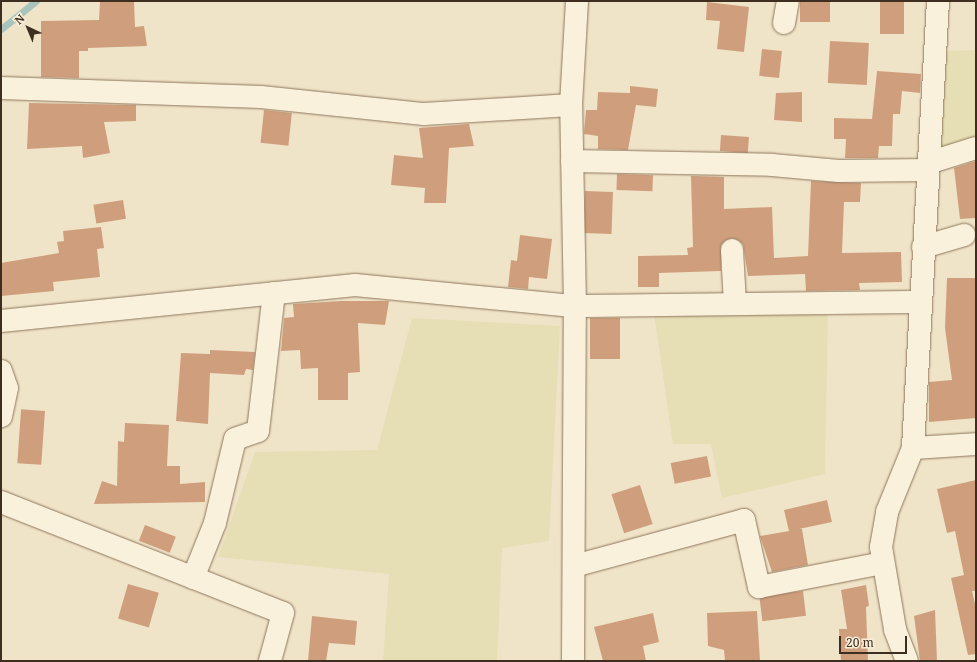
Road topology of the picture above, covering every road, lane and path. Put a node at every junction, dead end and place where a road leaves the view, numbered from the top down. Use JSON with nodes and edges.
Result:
{"nodes":[{"id":1,"x":577,"y":1,"type":"edge"},
{"id":2,"x":788,"y":1,"type":"edge"},
{"id":3,"x":938,"y":1,"type":"edge"},
{"id":4,"x":784,"y":23,"type":"dead end"},
{"id":5,"x":1,"y":88,"type":"edge"},
{"id":6,"x":571,"y":105,"type":"junction"},
{"id":7,"x":976,"y":148,"type":"edge"},
{"id":8,"x":572,"y":160,"type":"junction"},
{"id":9,"x":928,"y":167,"type":"junction"},
{"id":10,"x":964,"y":234,"type":"dead end"},
{"id":11,"x":923,"y":247,"type":"junction"},
{"id":12,"x":732,"y":250,"type":"dead end"},
{"id":13,"x":274,"y":293,"type":"junction"},
{"id":14,"x":920,"y":302,"type":"junction"},
{"id":15,"x":735,"y":304,"type":"junction"},
{"id":16,"x":575,"y":306,"type":"junction"},
{"id":17,"x":1,"y":321,"type":"edge"},
{"id":18,"x":1,"y":371,"type":"edge"},
{"id":19,"x":1,"y":416,"type":"edge"},
{"id":20,"x":976,"y":444,"type":"edge"},
{"id":21,"x":913,"y":448,"type":"junction"},
{"id":22,"x":1,"y":502,"type":"edge"},
{"id":23,"x":884,"y":563,"type":"junction"},
{"id":24,"x":574,"y":566,"type":"junction"},
{"id":25,"x":193,"y":578,"type":"junction"},
{"id":26,"x":270,"y":661,"type":"edge"},
{"id":27,"x":573,"y":661,"type":"edge"},
{"id":28,"x":907,"y":661,"type":"edge"}],
"edges":[{"from":1,"to":6,"type":"street"},
{"from":2,"to":4,"type":"street"},
{"from":3,"to":9,"type":"street"},
{"from":5,"to":6,"type":"street"},
{"from":6,"to":8,"type":"street"},
{"from":7,"to":9,"type":"street"},
{"from":8,"to":9,"type":"street"},
{"from":8,"to":16,"type":"street"},
{"from":9,"to":11,"type":"street"},
{"from":10,"to":11,"type":"street"},
{"from":11,"to":14,"type":"street"},
{"from":12,"to":15,"type":"street"},
{"from":13,"to":16,"type":"street"},
{"from":13,"to":17,"type":"street"},
{"from":13,"to":25,"type":"street"},
{"from":14,"to":15,"type":"street"},
{"from":14,"to":21,"type":"street"},
{"from":15,"to":16,"type":"street"},
{"from":16,"to":24,"type":"street"},
{"from":18,"to":19,"type":"street"},
{"from":20,"to":21,"type":"street"},
{"from":21,"to":23,"type":"street"},
{"from":22,"to":25,"type":"street"},
{"from":23,"to":24,"type":"street"},
{"from":23,"to":28,"type":"street"},
{"from":24,"to":27,"type":"street"},
{"from":25,"to":26,"type":"street"}]}
